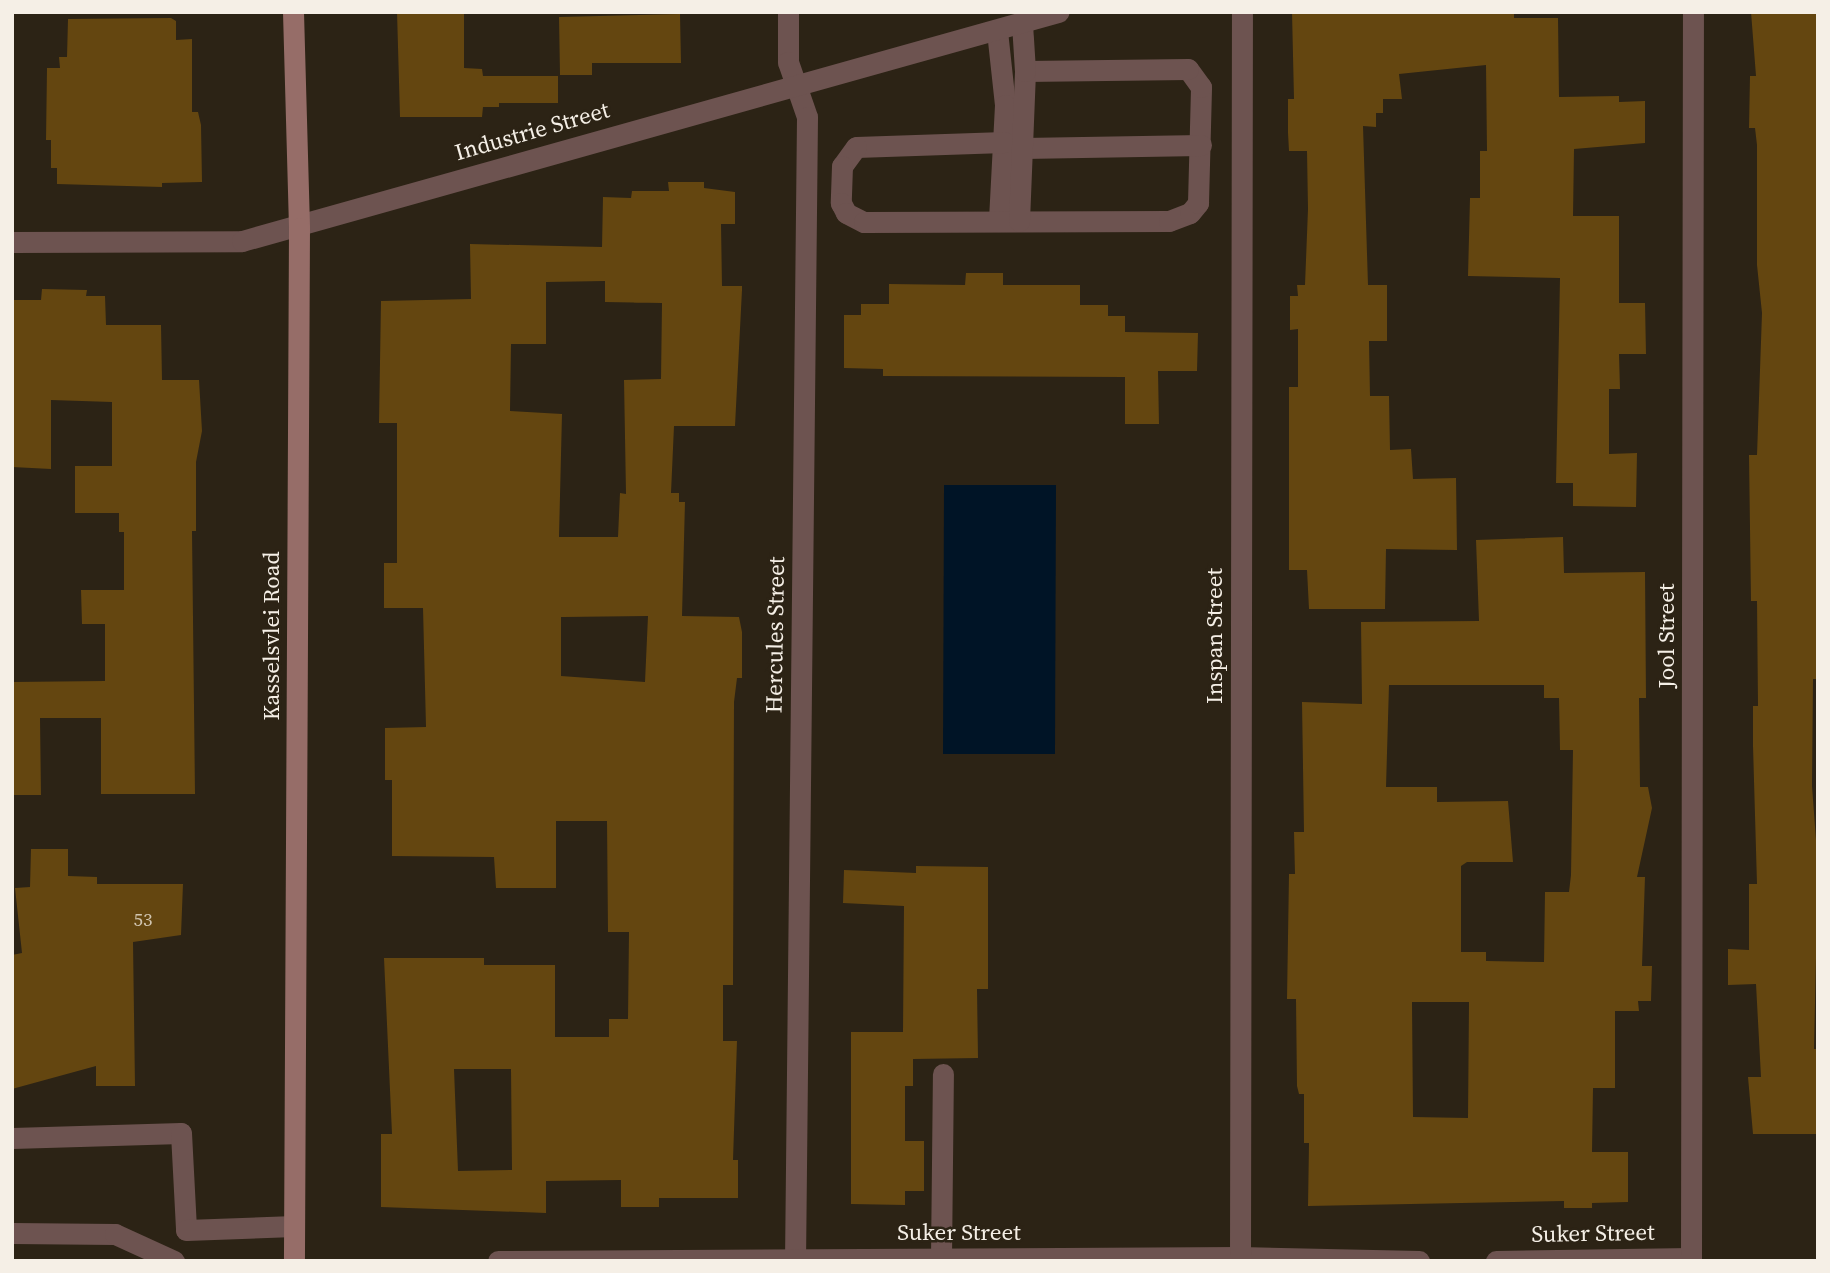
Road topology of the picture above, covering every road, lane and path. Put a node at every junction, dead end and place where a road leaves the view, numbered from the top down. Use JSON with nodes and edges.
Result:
{"nodes":[{"id":1,"x":293,"y":12,"type":"edge"},
{"id":2,"x":788,"y":12,"type":"edge"},
{"id":3,"x":1058,"y":12,"type":"edge"},
{"id":4,"x":1242,"y":12,"type":"edge"},
{"id":5,"x":1693,"y":12,"type":"edge"},
{"id":6,"x":1022,"y":23,"type":"junction"},
{"id":7,"x":997,"y":31,"type":"junction"},
{"id":8,"x":1025,"y":71,"type":"junction"},
{"id":9,"x":796,"y":84,"type":"junction"},
{"id":10,"x":1014,"y":145,"type":"junction"},
{"id":11,"x":1201,"y":145,"type":"junction"},
{"id":12,"x":1009,"y":221,"type":"junction"},
{"id":13,"x":299,"y":228,"type":"junction"},
{"id":14,"x":12,"y":242,"type":"edge"},
{"id":15,"x":943,"y":1074,"type":"dead end"},
{"id":16,"x":12,"y":1138,"type":"edge"},
{"id":17,"x":294,"y":1226,"type":"junction"},
{"id":18,"x":186,"y":1230,"type":"junction"},
{"id":19,"x":12,"y":1233,"type":"edge"},
{"id":20,"x":941,"y":1258,"type":"junction"},
{"id":21,"x":1240,"y":1259,"type":"edge"},
{"id":22,"x":1691,"y":1259,"type":"edge"},
{"id":23,"x":795,"y":1260,"type":"edge"},
{"id":24,"x":174,"y":1261,"type":"edge"},
{"id":25,"x":186,"y":1261,"type":"edge"},
{"id":26,"x":294,"y":1261,"type":"edge"},
{"id":27,"x":499,"y":1261,"type":"edge"},
{"id":28,"x":1419,"y":1261,"type":"edge"},
{"id":29,"x":1496,"y":1261,"type":"edge"}],
"edges":[{"from":1,"to":13,"type":"street","name":"Kasselsvlei Road"},
{"from":2,"to":9,"type":"street","name":"Hercules Street"},
{"from":3,"to":6,"type":"street","name":"Industrie Street"},
{"from":4,"to":21,"type":"street","name":"Inspan Street"},
{"from":5,"to":22,"type":"street","name":"Jool Street"},
{"from":6,"to":7,"type":"street","name":"Industrie Street"},
{"from":6,"to":8,"type":"street"},
{"from":7,"to":9,"type":"street","name":"Industrie Street"},
{"from":7,"to":10,"type":"street"},
{"from":8,"to":10,"type":"street"},
{"from":8,"to":11,"type":"street"},
{"from":9,"to":13,"type":"street","name":"Industrie Street"},
{"from":9,"to":23,"type":"street","name":"Hercules Street"},
{"from":10,"to":11,"type":"street"},
{"from":10,"to":12,"type":"street"},
{"from":10,"to":12,"type":"street"},
{"from":11,"to":12,"type":"street"},
{"from":13,"to":14,"type":"street","name":"Industrie Street"},
{"from":13,"to":17,"type":"street","name":"Kasselsvlei Road"},
{"from":15,"to":20,"type":"street"},
{"from":16,"to":18,"type":"street"},
{"from":17,"to":18,"type":"street"},
{"from":17,"to":26,"type":"street","name":"Kasselsvlei Road"},
{"from":18,"to":25,"type":"street"},
{"from":19,"to":24,"type":"street"},
{"from":20,"to":21,"type":"street","name":"Suker Street"},
{"from":20,"to":23,"type":"street","name":"Suker Street"},
{"from":21,"to":28,"type":"street","name":"Suker Street"},
{"from":22,"to":29,"type":"street","name":"Suker Street"},
{"from":23,"to":27,"type":"street","name":"Suker Street"}]}
